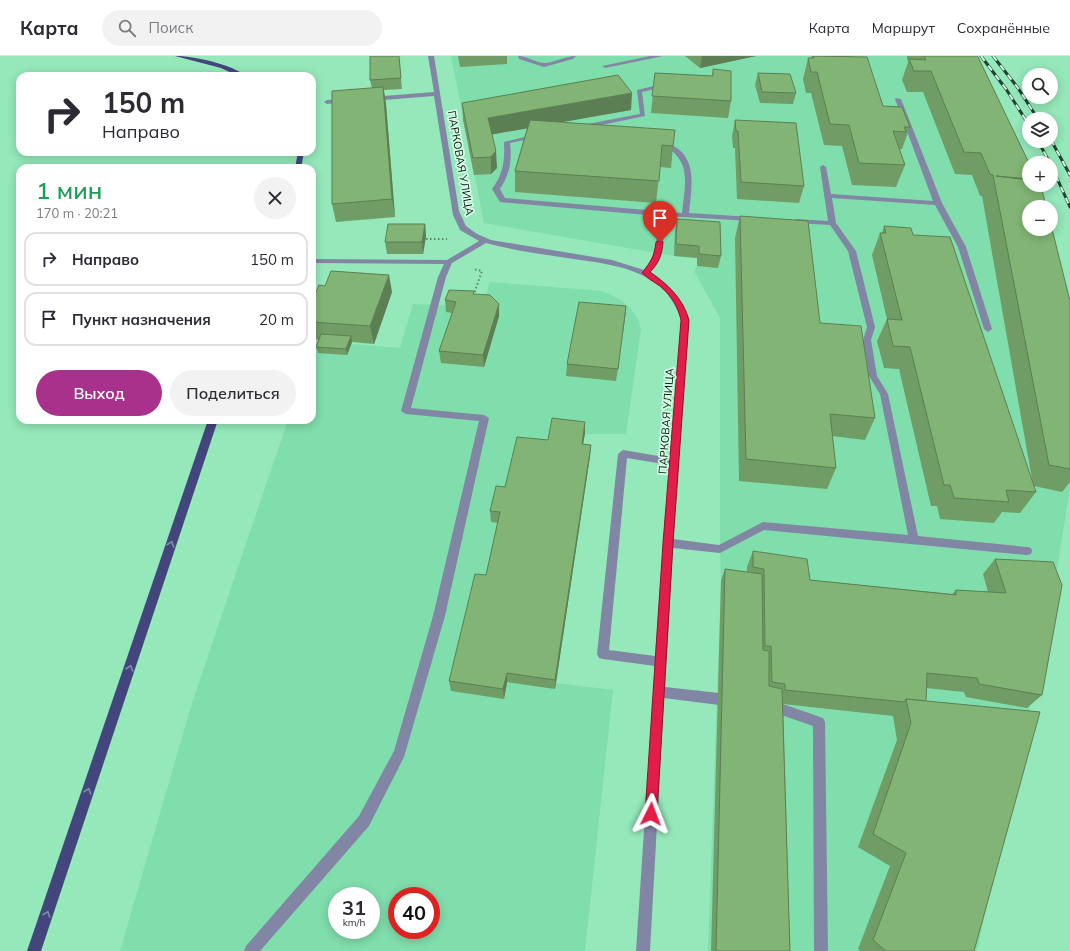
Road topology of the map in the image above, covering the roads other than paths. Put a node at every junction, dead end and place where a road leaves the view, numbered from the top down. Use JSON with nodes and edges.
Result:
{"nodes":[{"id":1,"x":178,"y":56,"type":"edge"},
{"id":2,"x":431,"y":56,"type":"edge"},
{"id":3,"x":521,"y":56,"type":"edge"},
{"id":4,"x":573,"y":56,"type":"edge"},
{"id":5,"x":660,"y":56,"type":"edge"},
{"id":6,"x":605,"y":66,"type":"dead end"},
{"id":7,"x":234,"y":72,"type":"edge"},
{"id":8,"x":674,"y":83,"type":"edge"},
{"id":9,"x":437,"y":94,"type":"junction"},
{"id":10,"x":898,"y":99,"type":"dead end"},
{"id":11,"x":364,"y":100,"type":"edge"},
{"id":12,"x":349,"y":101,"type":"edge"},
{"id":13,"x":327,"y":102,"type":"dead end"},
{"id":14,"x":594,"y":132,"type":"edge"},
{"id":15,"x":544,"y":135,"type":"edge"},
{"id":16,"x":656,"y":141,"type":"edge"},
{"id":17,"x":822,"y":167,"type":"dead end"},
{"id":18,"x":827,"y":196,"type":"junction"},
{"id":19,"x":938,"y":203,"type":"junction"},
{"id":20,"x":662,"y":214,"type":"junction"},
{"id":21,"x":685,"y":215,"type":"junction"},
{"id":22,"x":762,"y":220,"type":"edge"},
{"id":23,"x":785,"y":221,"type":"edge"},
{"id":24,"x":832,"y":223,"type":"junction"},
{"id":25,"x":485,"y":240,"type":"junction"},
{"id":26,"x":316,"y":261,"type":"edge"},
{"id":27,"x":449,"y":262,"type":"junction"},
{"id":28,"x":646,"y":273,"type":"junction"},
{"id":29,"x":988,"y":329,"type":"dead end"},
{"id":30,"x":212,"y":424,"type":"edge"},
{"id":31,"x":675,"y":462,"type":"junction"},
{"id":32,"x":914,"y":540,"type":"junction"},
{"id":33,"x":668,"y":543,"type":"junction"},
{"id":34,"x":1027,"y":551,"type":"dead end"},
{"id":35,"x":660,"y":662,"type":"junction"},
{"id":36,"x":658,"y":692,"type":"junction"},
{"id":37,"x":719,"y":699,"type":"dead end"},
{"id":38,"x":777,"y":708,"type":"edge"},
{"id":39,"x":34,"y":951,"type":"edge"},
{"id":40,"x":251,"y":951,"type":"edge"},
{"id":41,"x":643,"y":951,"type":"edge"},
{"id":42,"x":821,"y":951,"type":"edge"}],
"edges":[{"from":1,"to":7,"type":"main road"},
{"from":2,"to":9,"type":"street","name":"ПАРКОВАЯ УЛИЦА"},
{"from":3,"to":4,"type":"street"},
{"from":5,"to":6,"type":"street"},
{"from":8,"to":14,"type":"street"},
{"from":9,"to":11,"type":"street"},
{"from":9,"to":25,"type":"street","name":"ПАРКОВАЯ УЛИЦА"},
{"from":10,"to":19,"type":"street"},
{"from":12,"to":13,"type":"street"},
{"from":15,"to":20,"type":"street"},
{"from":16,"to":21,"type":"street"},
{"from":17,"to":18,"type":"street"},
{"from":18,"to":19,"type":"street"},
{"from":18,"to":24,"type":"street"},
{"from":19,"to":29,"type":"street"},
{"from":20,"to":21,"type":"street"},
{"from":20,"to":28,"type":"street"},
{"from":21,"to":22,"type":"street"},
{"from":23,"to":24,"type":"street"},
{"from":24,"to":32,"type":"street"},
{"from":25,"to":27,"type":"street"},
{"from":25,"to":28,"type":"street","name":"ПАРКОВАЯ УЛИЦА"},
{"from":26,"to":27,"type":"street"},
{"from":27,"to":40,"type":"street"},
{"from":28,"to":31,"type":"street","name":"ПАРКОВАЯ УЛИЦА"},
{"from":39,"to":30,"type":"main road","one_way":true},
{"from":31,"to":33,"type":"street","name":"ПАРКОВАЯ УЛИЦА"},
{"from":31,"to":35,"type":"street"},
{"from":32,"to":33,"type":"street"},
{"from":32,"to":34,"type":"street"},
{"from":33,"to":35,"type":"street","name":"ПАРКОВАЯ УЛИЦА"},
{"from":35,"to":36,"type":"street","name":"ПАРКОВАЯ УЛИЦА"},
{"from":36,"to":37,"type":"street"},
{"from":36,"to":41,"type":"street","name":"ПАРКОВАЯ УЛИЦА"},
{"from":38,"to":42,"type":"street"}]}
